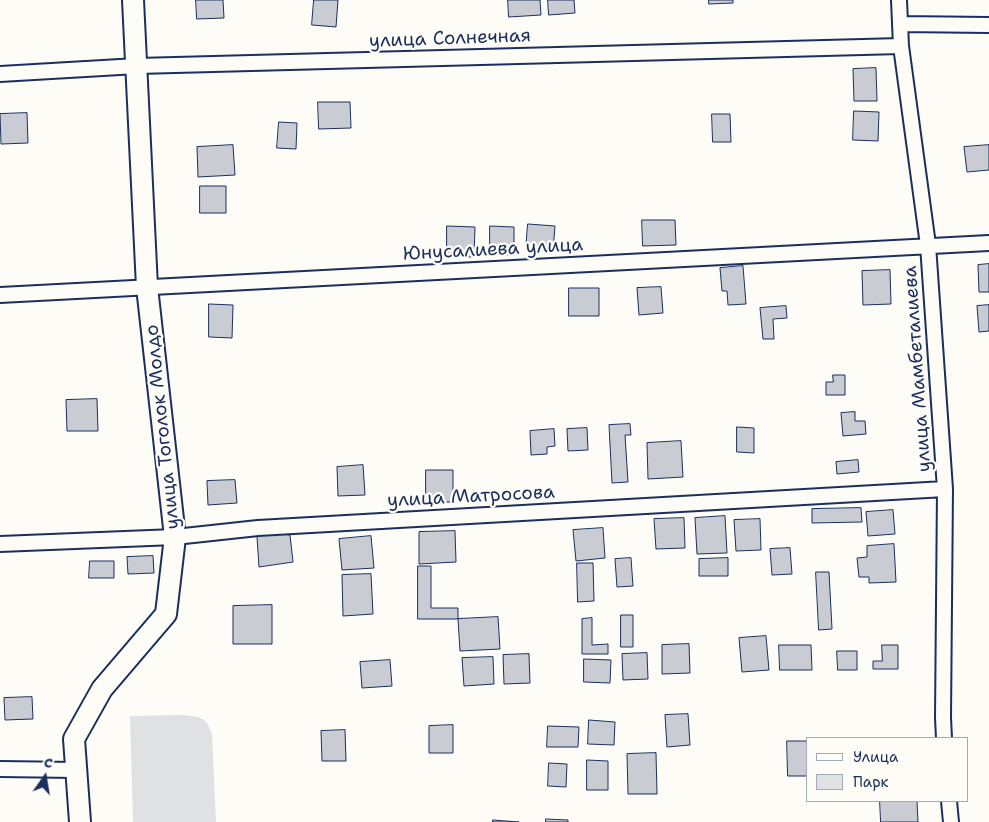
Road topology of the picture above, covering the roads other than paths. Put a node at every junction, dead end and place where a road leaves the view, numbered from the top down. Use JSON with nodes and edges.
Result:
{"nodes":[{"id":1,"x":133,"y":0,"type":"edge"},
{"id":2,"x":899,"y":0,"type":"edge"},
{"id":3,"x":901,"y":24,"type":"junction"},
{"id":4,"x":989,"y":25,"type":"edge"},
{"id":5,"x":901,"y":46,"type":"junction"},
{"id":6,"x":137,"y":66,"type":"junction"},
{"id":7,"x":0,"y":74,"type":"edge"},
{"id":8,"x":989,"y":243,"type":"edge"},
{"id":9,"x":928,"y":245,"type":"junction"},
{"id":10,"x":148,"y":287,"type":"junction"},
{"id":11,"x":0,"y":295,"type":"edge"},
{"id":12,"x":944,"y":489,"type":"junction"},
{"id":13,"x":175,"y":537,"type":"junction"},
{"id":14,"x":0,"y":544,"type":"edge"},
{"id":15,"x":944,"y":737,"type":"edge"},
{"id":16,"x":0,"y":769,"type":"edge"},
{"id":17,"x":76,"y":770,"type":"junction"},
{"id":18,"x":949,"y":802,"type":"edge"},
{"id":19,"x":80,"y":822,"type":"edge"},
{"id":20,"x":951,"y":822,"type":"edge"}],
"edges":[{"from":1,"to":6,"type":"street","name":"улица Тоголок Молдо"},
{"from":2,"to":3,"type":"street","name":"улица Мамбеталиева"},
{"from":3,"to":4,"type":"street"},
{"from":3,"to":5,"type":"street","name":"улица Мамбеталиева"},
{"from":5,"to":6,"type":"street","name":"улица Солнечная"},
{"from":5,"to":9,"type":"street","name":"улица Мамбеталиева"},
{"from":6,"to":7,"type":"street","name":"улица Солнечная"},
{"from":6,"to":10,"type":"street","name":"улица Тоголок Молдо"},
{"from":8,"to":9,"type":"street","name":"Юнусалиева улица"},
{"from":9,"to":10,"type":"street","name":"Юнусалиева улица"},
{"from":9,"to":12,"type":"street","name":"улица Мамбеталиева"},
{"from":10,"to":11,"type":"street","name":"Юнусалиева улица"},
{"from":10,"to":13,"type":"street","name":"улица Тоголок Молдо"},
{"from":12,"to":13,"type":"street","name":"улица Матросова"},
{"from":12,"to":15,"type":"street","name":"улица Мамбеталиева"},
{"from":13,"to":14,"type":"street","name":"улица Матросова"},
{"from":13,"to":17,"type":"street","name":"улица Тоголок Молдо"},
{"from":16,"to":17,"type":"street"},
{"from":17,"to":19,"type":"street","name":"улица Тоголок Молдо"},
{"from":18,"to":20,"type":"street"}]}
